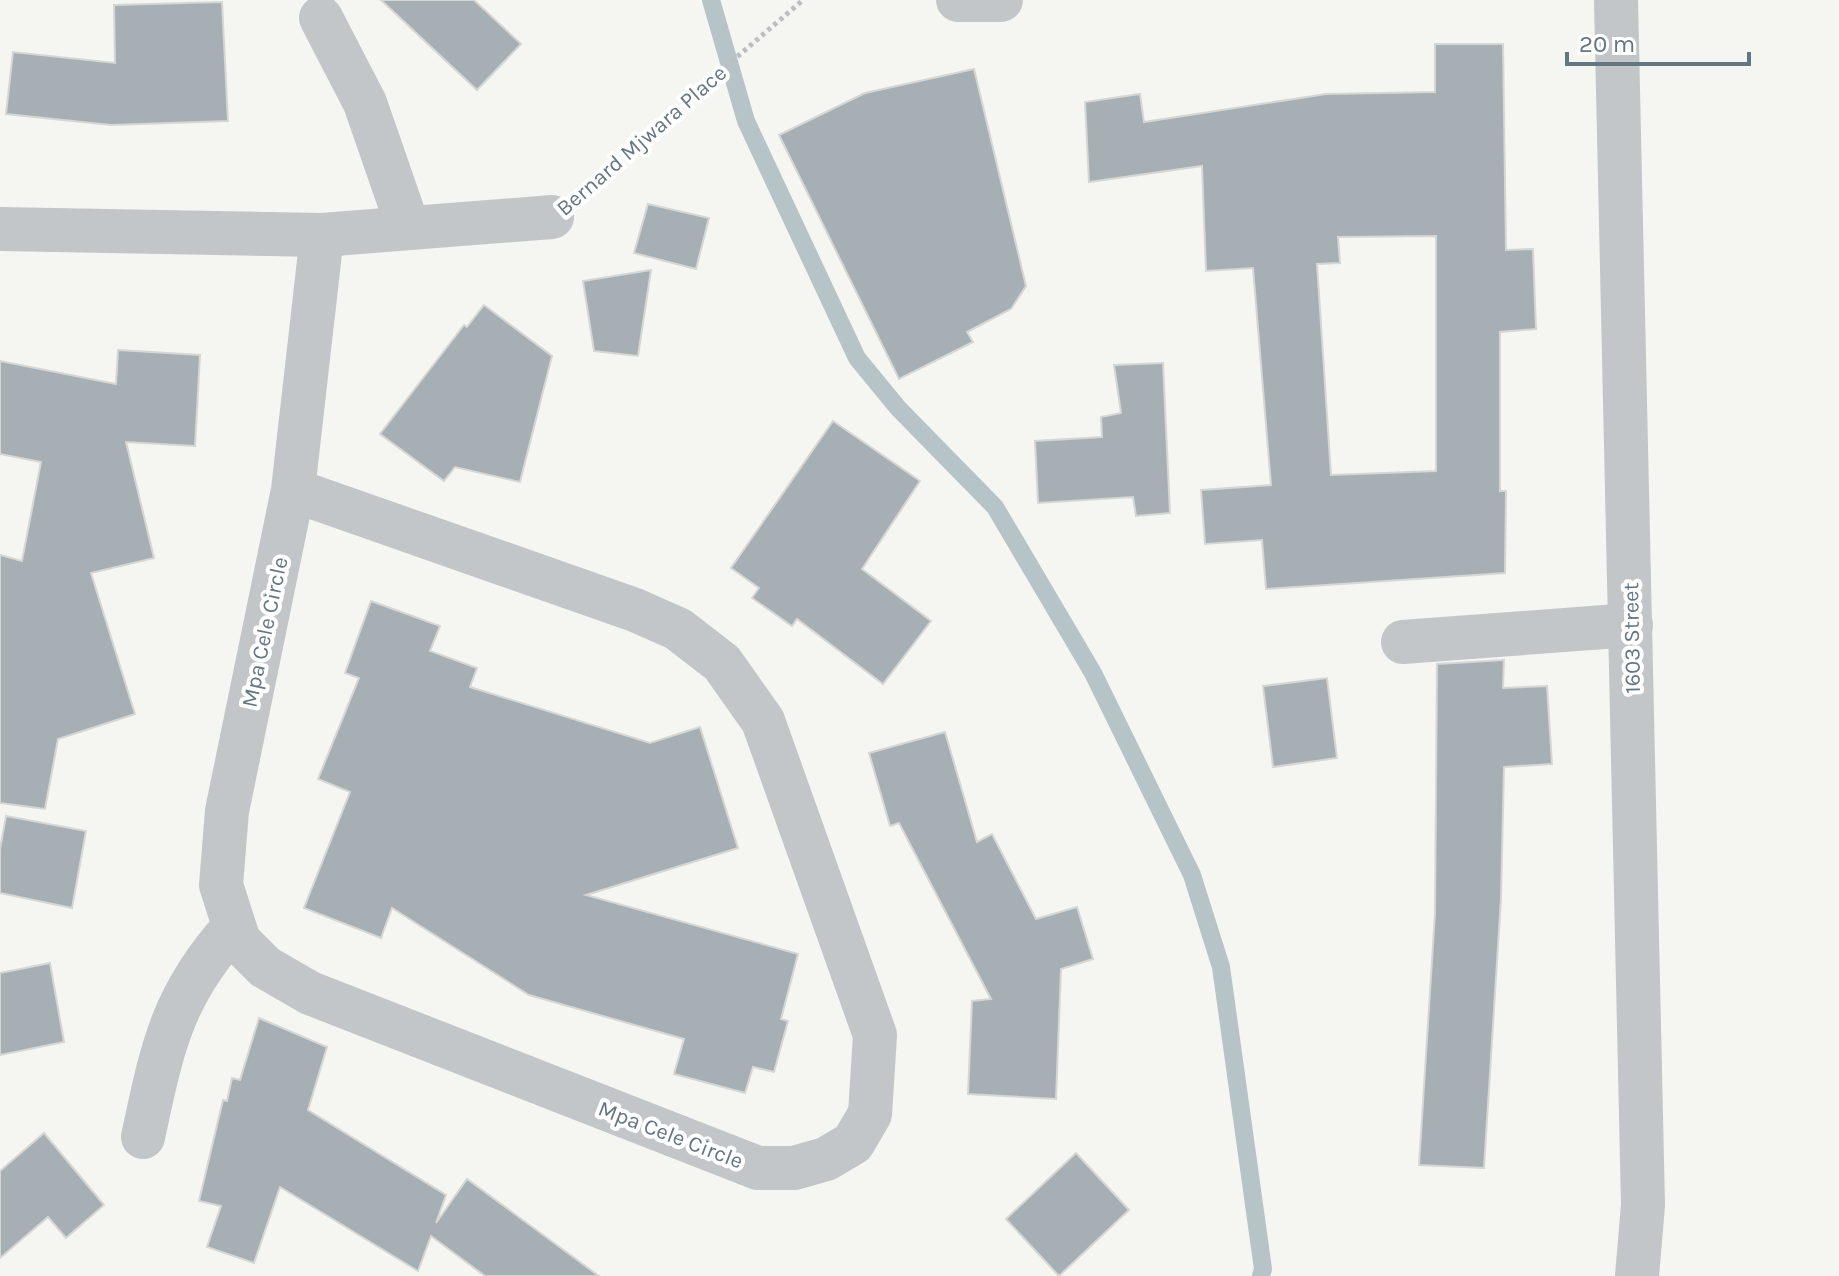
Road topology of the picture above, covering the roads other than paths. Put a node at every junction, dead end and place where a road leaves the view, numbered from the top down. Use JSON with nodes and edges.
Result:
{"nodes":[{"id":1,"x":958,"y":0,"type":"edge"},
{"id":2,"x":1001,"y":0,"type":"edge"},
{"id":3,"x":1616,"y":0,"type":"edge"},
{"id":4,"x":321,"y":18,"type":"dead end"},
{"id":5,"x":552,"y":217,"type":"road end"},
{"id":6,"x":408,"y":227,"type":"junction"},
{"id":7,"x":0,"y":229,"type":"edge"},
{"id":8,"x":322,"y":235,"type":"junction"},
{"id":9,"x":293,"y":490,"type":"junction"},
{"id":10,"x":1631,"y":625,"type":"junction"},
{"id":11,"x":1403,"y":642,"type":"dead end"},
{"id":12,"x":233,"y":928,"type":"junction"},
{"id":13,"x":143,"y":1137,"type":"dead end"},
{"id":14,"x":1637,"y":1276,"type":"edge"}],
"edges":[{"from":1,"to":2,"type":"street"},
{"from":3,"to":10,"type":"street","name":"1603 Street"},
{"from":4,"to":6,"type":"street"},
{"from":5,"to":6,"type":"street","name":"Bernard Mjwara Place"},
{"from":6,"to":8,"type":"street","name":"Bernard Mjwara Place"},
{"from":7,"to":8,"type":"street","name":"Bernard Mjwara Place"},
{"from":8,"to":9,"type":"street","name":"Mpa Cele Circle"},
{"from":9,"to":12,"type":"street","name":"Mpa Cele Circle"},
{"from":9,"to":12,"type":"street","name":"Mpa Cele Circle"},
{"from":10,"to":11,"type":"street"},
{"from":10,"to":14,"type":"street","name":"1603 Street"},
{"from":12,"to":13,"type":"street"}]}
